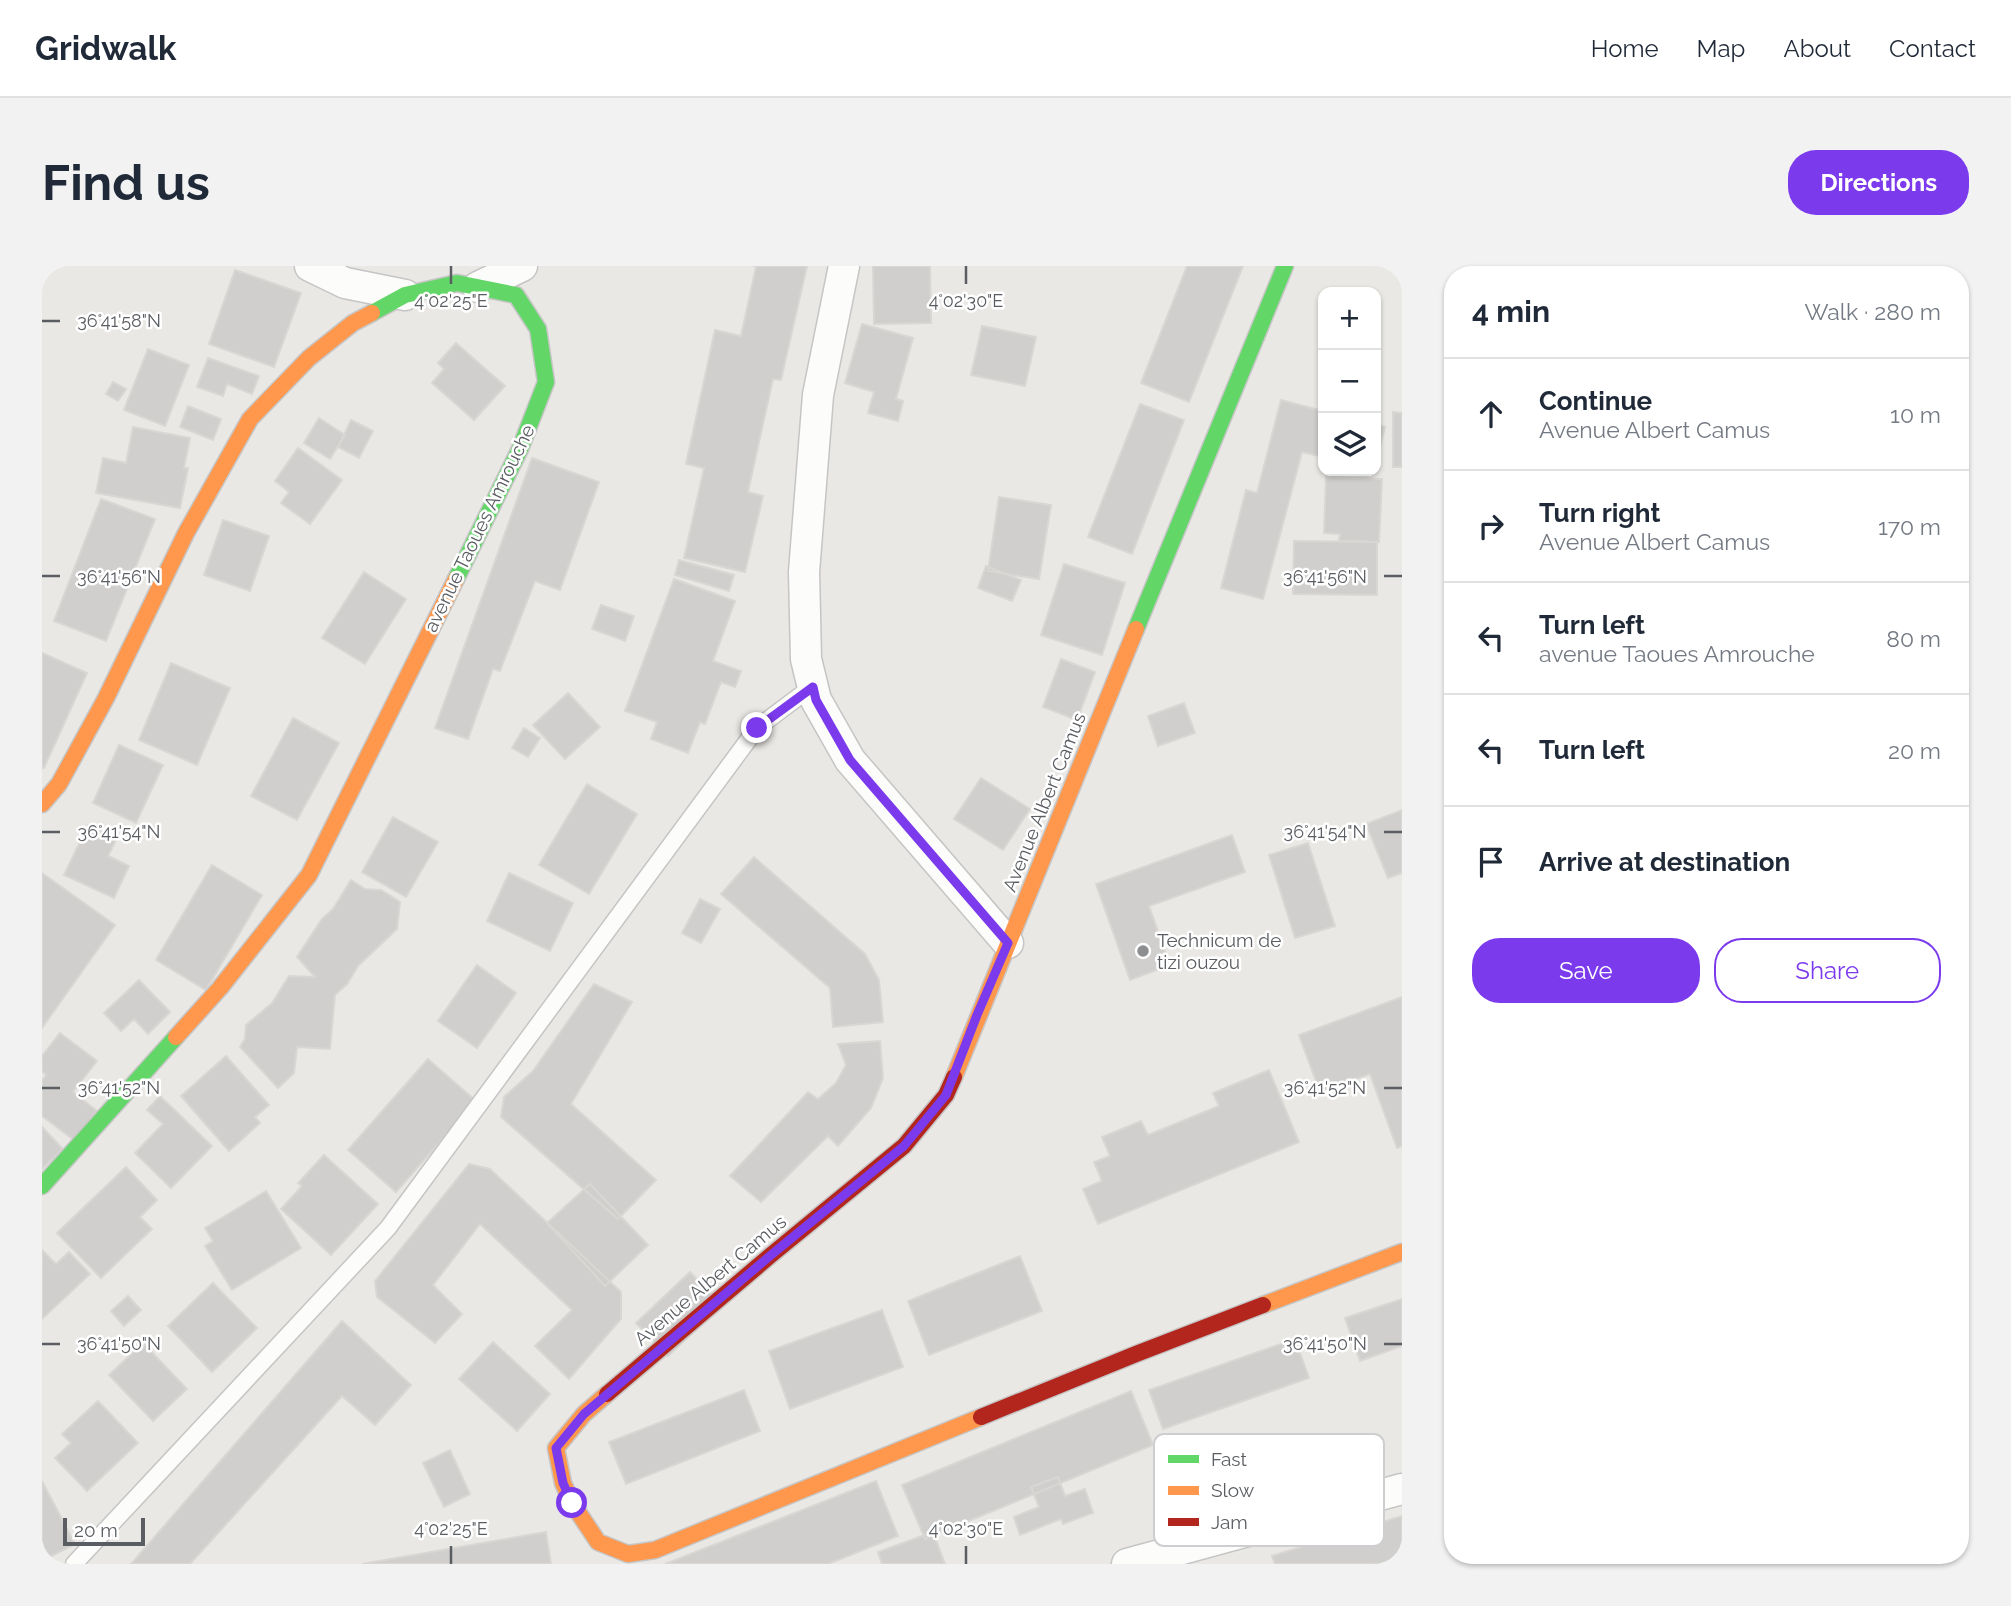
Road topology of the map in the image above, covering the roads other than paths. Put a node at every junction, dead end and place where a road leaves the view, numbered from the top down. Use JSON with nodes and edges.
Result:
{"nodes":[{"id":1,"x":310,"y":266,"type":"edge"},
{"id":2,"x":522,"y":266,"type":"edge"},
{"id":3,"x":844,"y":266,"type":"edge"},
{"id":4,"x":1285,"y":266,"type":"edge"},
{"id":5,"x":478,"y":287,"type":"junction"},
{"id":6,"x":405,"y":295,"type":"junction"},
{"id":7,"x":813,"y":687,"type":"junction"},
{"id":8,"x":42,"y":804,"type":"edge"},
{"id":9,"x":1008,"y":943,"type":"junction"},
{"id":10,"x":42,"y":1186,"type":"edge"},
{"id":11,"x":1402,"y":1252,"type":"edge"},
{"id":12,"x":1402,"y":1489,"type":"edge"},
{"id":13,"x":1384,"y":1494,"type":"edge"},
{"id":14,"x":1193,"y":1546,"type":"edge"},
{"id":15,"x":594,"y":1553,"type":"edge"},
{"id":16,"x":74,"y":1564,"type":"edge"},
{"id":17,"x":1127,"y":1564,"type":"edge"}],
"edges":[{"from":1,"to":6,"type":"street"},
{"from":2,"to":5,"type":"street"},
{"from":3,"to":7,"type":"street"},
{"from":4,"to":9,"type":"street","name":"Avenue Albert Camus"},
{"from":5,"to":6,"type":"street","name":"avenue Taoues Amrouche"},
{"from":5,"to":10,"type":"street","name":"avenue Taoues Amrouche"},
{"from":6,"to":8,"type":"street","name":"avenue Taoues Amrouche"},
{"from":7,"to":9,"type":"street"},
{"from":7,"to":16,"type":"lane"},
{"from":9,"to":15,"type":"street","name":"Avenue Albert Camus"},
{"from":11,"to":15,"type":"street","name":"Avenue Albert Camus"},
{"from":12,"to":13,"type":"street"},
{"from":14,"to":17,"type":"street"}]}
